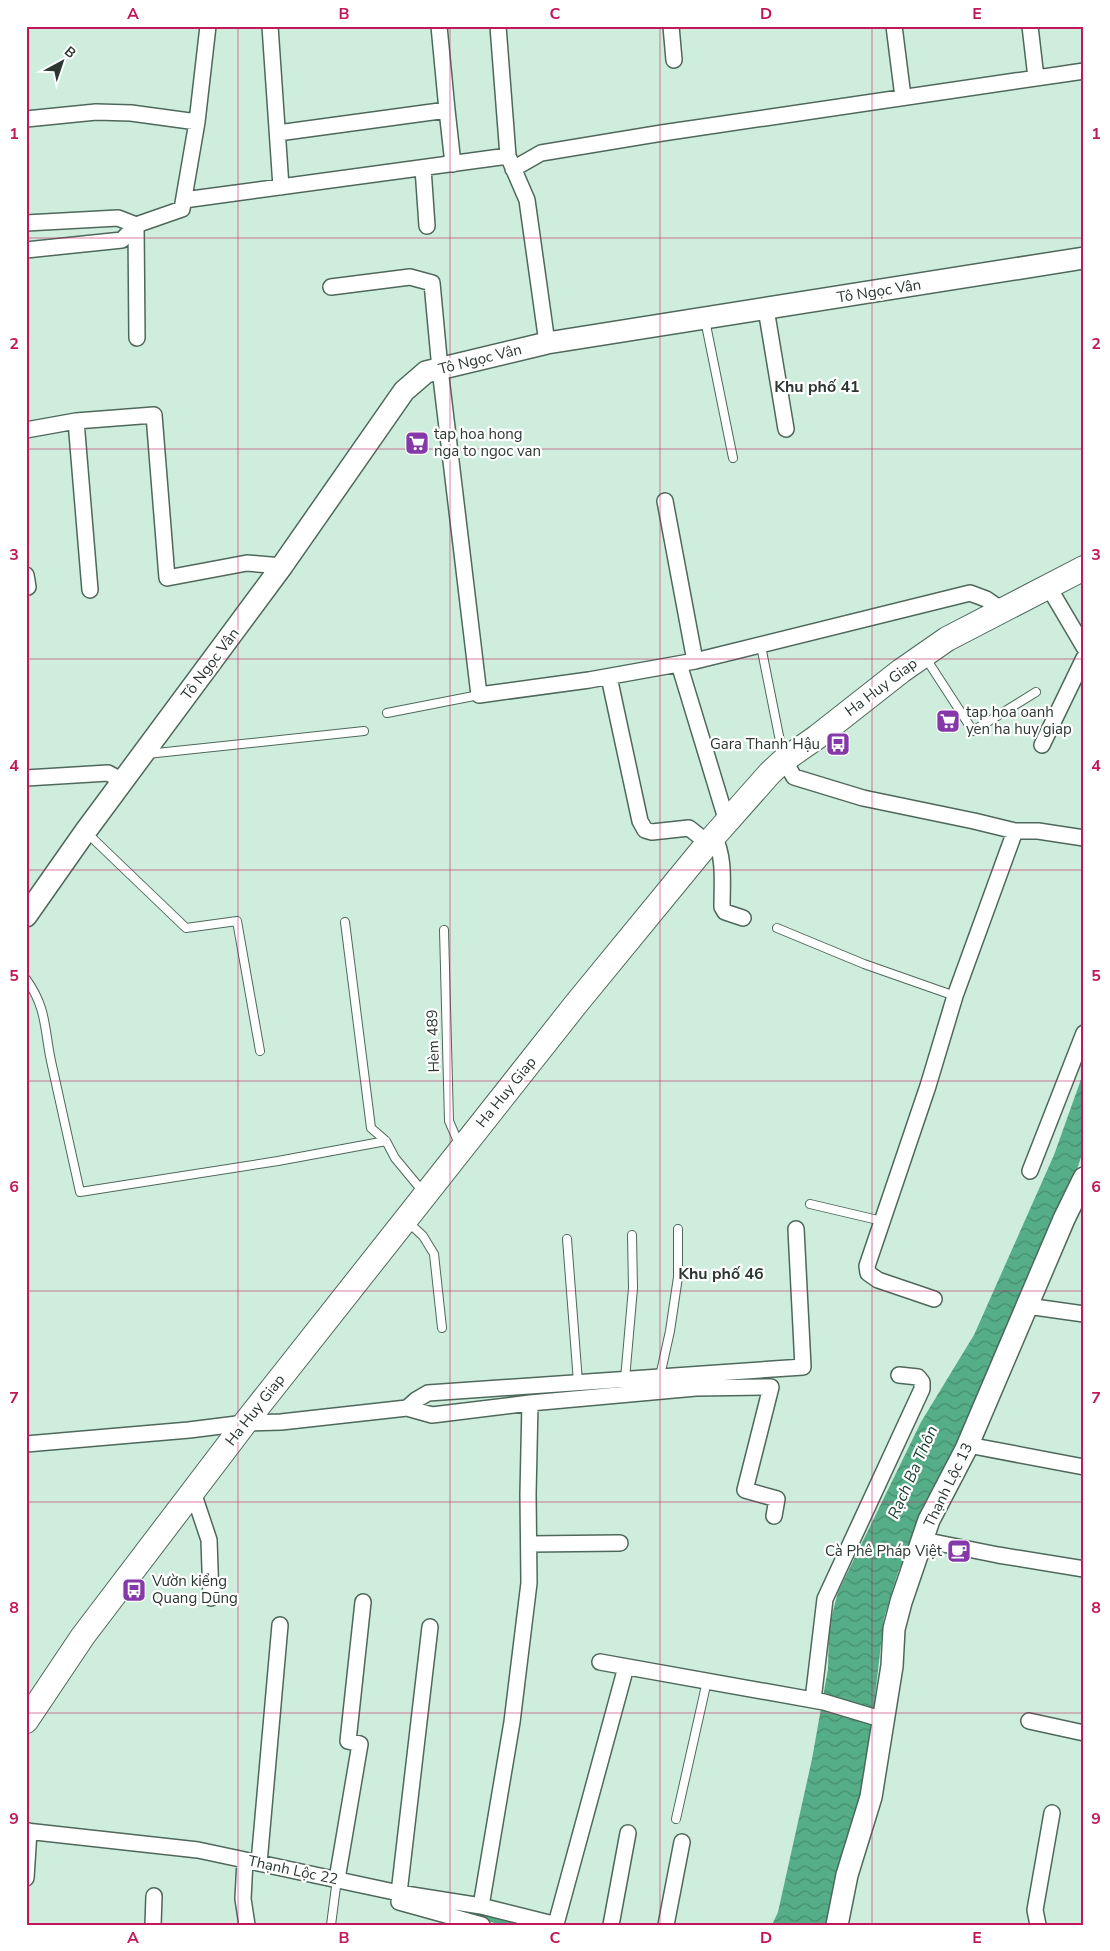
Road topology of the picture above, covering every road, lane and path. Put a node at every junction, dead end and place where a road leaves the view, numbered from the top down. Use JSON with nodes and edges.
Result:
{"nodes":[{"id":1,"x":208,"y":26,"type":"edge"},
{"id":2,"x":270,"y":26,"type":"edge"},
{"id":3,"x":439,"y":26,"type":"edge"},
{"id":4,"x":498,"y":26,"type":"edge"},
{"id":5,"x":670,"y":26,"type":"edge"},
{"id":6,"x":894,"y":26,"type":"edge"},
{"id":7,"x":1030,"y":26,"type":"edge"},
{"id":8,"x":674,"y":60,"type":"dead end"},
{"id":9,"x":1084,"y":71,"type":"edge"},
{"id":10,"x":1036,"y":78,"type":"junction"},
{"id":11,"x":903,"y":98,"type":"junction"},
{"id":12,"x":447,"y":110,"type":"junction"},
{"id":13,"x":26,"y":119,"type":"edge"},
{"id":14,"x":197,"y":122,"type":"junction"},
{"id":15,"x":278,"y":133,"type":"junction"},
{"id":16,"x":510,"y":162,"type":"junction"},
{"id":17,"x":453,"y":164,"type":"junction"},
{"id":18,"x":423,"y":168,"type":"junction"},
{"id":19,"x":281,"y":187,"type":"junction"},
{"id":20,"x":184,"y":200,"type":"junction"},
{"id":21,"x":26,"y":223,"type":"edge"},
{"id":22,"x":136,"y":225,"type":"junction"},
{"id":23,"x":427,"y":226,"type":"dead end"},
{"id":24,"x":26,"y":250,"type":"edge"},
{"id":25,"x":1084,"y":258,"type":"edge"},
{"id":26,"x":331,"y":287,"type":"dead end"},
{"id":27,"x":766,"y":309,"type":"junction"},
{"id":28,"x":705,"y":318,"type":"junction"},
{"id":29,"x":137,"y":338,"type":"dead end"},
{"id":30,"x":547,"y":343,"type":"junction"},
{"id":31,"x":440,"y":369,"type":"junction"},
{"id":32,"x":76,"y":421,"type":"junction"},
{"id":33,"x":786,"y":429,"type":"dead end"},
{"id":34,"x":26,"y":430,"type":"edge"},
{"id":35,"x":733,"y":458,"type":"dead end"},
{"id":36,"x":665,"y":501,"type":"dead end"},
{"id":37,"x":282,"y":566,"type":"junction"},
{"id":38,"x":1084,"y":568,"type":"edge"},
{"id":39,"x":1048,"y":586,"type":"junction"},
{"id":40,"x":90,"y":590,"type":"dead end"},
{"id":41,"x":1002,"y":610,"type":"junction"},
{"id":42,"x":761,"y":646,"type":"junction"},
{"id":43,"x":1084,"y":647,"type":"edge"},
{"id":44,"x":924,"y":656,"type":"junction"},
{"id":45,"x":1084,"y":658,"type":"edge"},
{"id":46,"x":695,"y":660,"type":"junction"},
{"id":47,"x":679,"y":664,"type":"junction"},
{"id":48,"x":609,"y":677,"type":"junction"},
{"id":49,"x":1036,"y":692,"type":"dead end"},
{"id":50,"x":479,"y":695,"type":"junction"},
{"id":51,"x":387,"y":713,"type":"dead end"},
{"id":52,"x":364,"y":731,"type":"dead end"},
{"id":53,"x":1042,"y":745,"type":"dead end"},
{"id":54,"x":143,"y":754,"type":"junction"},
{"id":55,"x":784,"y":760,"type":"junction"},
{"id":56,"x":26,"y":778,"type":"edge"},
{"id":57,"x":123,"y":781,"type":"junction"},
{"id":58,"x":1014,"y":831,"type":"junction"},
{"id":59,"x":85,"y":832,"type":"junction"},
{"id":60,"x":717,"y":834,"type":"junction"},
{"id":61,"x":1084,"y":838,"type":"edge"},
{"id":62,"x":26,"y":916,"type":"edge"},
{"id":63,"x":743,"y":918,"type":"dead end"},
{"id":64,"x":345,"y":922,"type":"dead end"},
{"id":65,"x":777,"y":928,"type":"dead end"},
{"id":66,"x":444,"y":930,"type":"dead end"},
{"id":67,"x":26,"y":979,"type":"edge"},
{"id":68,"x":955,"y":996,"type":"junction"},
{"id":69,"x":1084,"y":1033,"type":"edge"},
{"id":70,"x":260,"y":1050,"type":"dead end"},
{"id":71,"x":386,"y":1141,"type":"junction"},
{"id":72,"x":461,"y":1148,"type":"junction"},
{"id":73,"x":1030,"y":1171,"type":"dead end"},
{"id":74,"x":1084,"y":1178,"type":"edge"},
{"id":75,"x":425,"y":1194,"type":"junction"},
{"id":76,"x":810,"y":1204,"type":"dead end"},
{"id":77,"x":405,"y":1220,"type":"junction"},
{"id":78,"x":882,"y":1221,"type":"junction"},
{"id":79,"x":678,"y":1229,"type":"dead end"},
{"id":80,"x":796,"y":1229,"type":"dead end"},
{"id":81,"x":632,"y":1235,"type":"dead end"},
{"id":82,"x":567,"y":1240,"type":"dead end"},
{"id":83,"x":934,"y":1299,"type":"dead end"},
{"id":84,"x":1027,"y":1306,"type":"junction"},
{"id":85,"x":1084,"y":1314,"type":"edge"},
{"id":86,"x":442,"y":1328,"type":"dead end"},
{"id":87,"x":900,"y":1375,"type":"dead end"},
{"id":88,"x":660,"y":1376,"type":"junction"},
{"id":89,"x":625,"y":1379,"type":"junction"},
{"id":90,"x":578,"y":1382,"type":"junction"},
{"id":91,"x":530,"y":1403,"type":"junction"},
{"id":92,"x":407,"y":1408,"type":"junction"},
{"id":93,"x":245,"y":1423,"type":"junction"},
{"id":94,"x":26,"y":1444,"type":"edge"},
{"id":95,"x":968,"y":1445,"type":"junction"},
{"id":96,"x":1084,"y":1467,"type":"edge"},
{"id":97,"x":193,"y":1492,"type":"junction"},
{"id":98,"x":774,"y":1516,"type":"dead end"},
{"id":99,"x":923,"y":1540,"type":"junction"},
{"id":100,"x":620,"y":1543,"type":"dead end"},
{"id":101,"x":529,"y":1544,"type":"junction"},
{"id":102,"x":1084,"y":1569,"type":"edge"},
{"id":103,"x":210,"y":1598,"type":"dead end"},
{"id":104,"x":363,"y":1602,"type":"dead end"},
{"id":105,"x":280,"y":1625,"type":"dead end"},
{"id":106,"x":430,"y":1627,"type":"dead end"},
{"id":107,"x":600,"y":1662,"type":"dead end"},
{"id":108,"x":626,"y":1667,"type":"junction"},
{"id":109,"x":707,"y":1681,"type":"junction"},
{"id":110,"x":818,"y":1701,"type":"junction"},
{"id":111,"x":881,"y":1718,"type":"junction"},
{"id":112,"x":26,"y":1721,"type":"edge"},
{"id":113,"x":1029,"y":1721,"type":"dead end"},
{"id":114,"x":1084,"y":1733,"type":"edge"},
{"id":115,"x":1052,"y":1813,"type":"dead end"},
{"id":116,"x":676,"y":1819,"type":"dead end"},
{"id":117,"x":28,"y":1831,"type":"edge"},
{"id":118,"x":628,"y":1833,"type":"dead end"},
{"id":119,"x":682,"y":1842,"type":"dead end"},
{"id":120,"x":252,"y":1861,"type":"junction"},
{"id":121,"x":26,"y":1878,"type":"edge"},
{"id":122,"x":336,"y":1882,"type":"junction"},
{"id":123,"x":399,"y":1893,"type":"junction"},
{"id":124,"x":154,"y":1896,"type":"dead end"},
{"id":125,"x":482,"y":1906,"type":"junction"},
{"id":126,"x":153,"y":1925,"type":"edge"},
{"id":127,"x":246,"y":1925,"type":"edge"},
{"id":128,"x":331,"y":1925,"type":"edge"},
{"id":129,"x":482,"y":1925,"type":"edge"},
{"id":130,"x":557,"y":1925,"type":"edge"},
{"id":131,"x":611,"y":1925,"type":"edge"},
{"id":132,"x":666,"y":1925,"type":"edge"},
{"id":133,"x":837,"y":1925,"type":"edge"},
{"id":134,"x":1038,"y":1925,"type":"edge"}],
"edges":[{"from":1,"to":14,"type":"street"},
{"from":2,"to":15,"type":"street"},
{"from":3,"to":12,"type":"street"},
{"from":4,"to":16,"type":"street"},
{"from":5,"to":8,"type":"street"},
{"from":6,"to":11,"type":"street"},
{"from":7,"to":10,"type":"street"},
{"from":9,"to":10,"type":"street"},
{"from":10,"to":11,"type":"street"},
{"from":11,"to":16,"type":"street"},
{"from":12,"to":15,"type":"street"},
{"from":12,"to":17,"type":"street"},
{"from":13,"to":14,"type":"street"},
{"from":14,"to":20,"type":"street"},
{"from":15,"to":19,"type":"street"},
{"from":16,"to":17,"type":"street"},
{"from":16,"to":30,"type":"street"},
{"from":17,"to":18,"type":"street"},
{"from":18,"to":19,"type":"street"},
{"from":18,"to":23,"type":"street"},
{"from":19,"to":20,"type":"street"},
{"from":20,"to":22,"type":"street"},
{"from":21,"to":22,"type":"street"},
{"from":22,"to":24,"type":"street"},
{"from":22,"to":29,"type":"street"},
{"from":25,"to":27,"type":"street","name":"Tô Ngọc Vân"},
{"from":26,"to":31,"type":"street"},
{"from":27,"to":28,"type":"street","name":"Tô Ngọc Vân"},
{"from":27,"to":33,"type":"street"},
{"from":28,"to":30,"type":"street","name":"Tô Ngọc Vân"},
{"from":28,"to":35,"type":"lane"},
{"from":30,"to":31,"type":"street","name":"Tô Ngọc Vân"},
{"from":31,"to":37,"type":"street","name":"Tô Ngọc Vân"},
{"from":31,"to":50,"type":"street"},
{"from":32,"to":34,"type":"street"},
{"from":32,"to":37,"type":"street"},
{"from":32,"to":40,"type":"street"},
{"from":36,"to":46,"type":"street"},
{"from":37,"to":54,"type":"street","name":"Tô Ngọc Vân"},
{"from":38,"to":39,"type":"main road","name":"Ha Huy Giap"},
{"from":39,"to":41,"type":"main road","name":"Ha Huy Giap"},
{"from":39,"to":43,"type":"street"},
{"from":41,"to":42,"type":"street"},
{"from":41,"to":44,"type":"main road","name":"Ha Huy Giap"},
{"from":42,"to":46,"type":"street"},
{"from":42,"to":55,"type":"lane"},
{"from":44,"to":49,"type":"lane"},
{"from":44,"to":55,"type":"main road","name":"Ha Huy Giap"},
{"from":45,"to":53,"type":"street"},
{"from":46,"to":47,"type":"street"},
{"from":47,"to":48,"type":"street"},
{"from":47,"to":60,"type":"street"},
{"from":48,"to":50,"type":"street"},
{"from":48,"to":60,"type":"street"},
{"from":50,"to":51,"type":"lane"},
{"from":52,"to":54,"type":"lane"},
{"from":54,"to":57,"type":"street","name":"Tô Ngọc Vân"},
{"from":55,"to":58,"type":"street"},
{"from":55,"to":60,"type":"main road","name":"Ha Huy Giap"},
{"from":56,"to":57,"type":"street"},
{"from":57,"to":59,"type":"street","name":"Tô Ngọc Vân"},
{"from":58,"to":61,"type":"street"},
{"from":58,"to":68,"type":"street"},
{"from":59,"to":62,"type":"street","name":"Tô Ngọc Vân"},
{"from":59,"to":70,"type":"lane"},
{"from":60,"to":63,"type":"street"},
{"from":60,"to":72,"type":"main road","name":"Ha Huy Giap"},
{"from":64,"to":71,"type":"lane"},
{"from":65,"to":68,"type":"lane"},
{"from":66,"to":72,"type":"lane","name":"Hèm 489"},
{"from":67,"to":71,"type":"lane"},
{"from":68,"to":78,"type":"street"},
{"from":69,"to":73,"type":"street"},
{"from":71,"to":75,"type":"lane"},
{"from":72,"to":75,"type":"main road","name":"Ha Huy Giap"},
{"from":74,"to":84,"type":"street","name":"Thạnh Lộc 13"},
{"from":75,"to":77,"type":"main road","name":"Ha Huy Giap"},
{"from":76,"to":78,"type":"lane"},
{"from":77,"to":86,"type":"lane"},
{"from":77,"to":93,"type":"main road","name":"Ha Huy Giap"},
{"from":78,"to":83,"type":"street"},
{"from":79,"to":88,"type":"lane"},
{"from":80,"to":88,"type":"street"},
{"from":81,"to":89,"type":"lane"},
{"from":82,"to":90,"type":"lane"},
{"from":84,"to":85,"type":"street"},
{"from":84,"to":95,"type":"street","name":"Thạnh Lộc 13"},
{"from":87,"to":110,"type":"street"},
{"from":88,"to":89,"type":"street"},
{"from":89,"to":90,"type":"street"},
{"from":90,"to":92,"type":"street"},
{"from":91,"to":92,"type":"street"},
{"from":91,"to":98,"type":"street"},
{"from":91,"to":101,"type":"street"},
{"from":92,"to":93,"type":"street"},
{"from":93,"to":94,"type":"street"},
{"from":93,"to":97,"type":"main road","name":"Ha Huy Giap"},
{"from":95,"to":96,"type":"street"},
{"from":95,"to":99,"type":"street","name":"Thạnh Lộc 13"},
{"from":97,"to":103,"type":"street"},
{"from":97,"to":112,"type":"main road","name":"Ha Huy Giap"},
{"from":99,"to":102,"type":"street"},
{"from":99,"to":111,"type":"street","name":"Thạnh Lộc 13"},
{"from":100,"to":101,"type":"street"},
{"from":101,"to":125,"type":"street"},
{"from":104,"to":122,"type":"street"},
{"from":105,"to":120,"type":"street"},
{"from":106,"to":123,"type":"street"},
{"from":107,"to":108,"type":"street"},
{"from":108,"to":109,"type":"street"},
{"from":108,"to":130,"type":"street"},
{"from":109,"to":110,"type":"street"},
{"from":109,"to":116,"type":"lane"},
{"from":110,"to":111,"type":"street"},
{"from":111,"to":133,"type":"street","name":"Thạnh Lộc 13"},
{"from":113,"to":114,"type":"street"},
{"from":115,"to":134,"type":"street"},
{"from":117,"to":120,"type":"street","name":"Thạnh Lộc 22"},
{"from":117,"to":121,"type":"street"},
{"from":118,"to":131,"type":"street"},
{"from":119,"to":132,"type":"street"},
{"from":120,"to":122,"type":"street","name":"Thạnh Lộc 22"},
{"from":120,"to":127,"type":"street"},
{"from":122,"to":123,"type":"street","name":"Thạnh Lộc 22"},
{"from":122,"to":128,"type":"lane"},
{"from":122,"to":129,"type":"street","name":"Thạnh Lộc 22"},
{"from":123,"to":125,"type":"street","name":"Thạnh Lộc 22"},
{"from":124,"to":126,"type":"street"},
{"from":125,"to":130,"type":"street","name":"Thạnh Lộc 22"}]}
